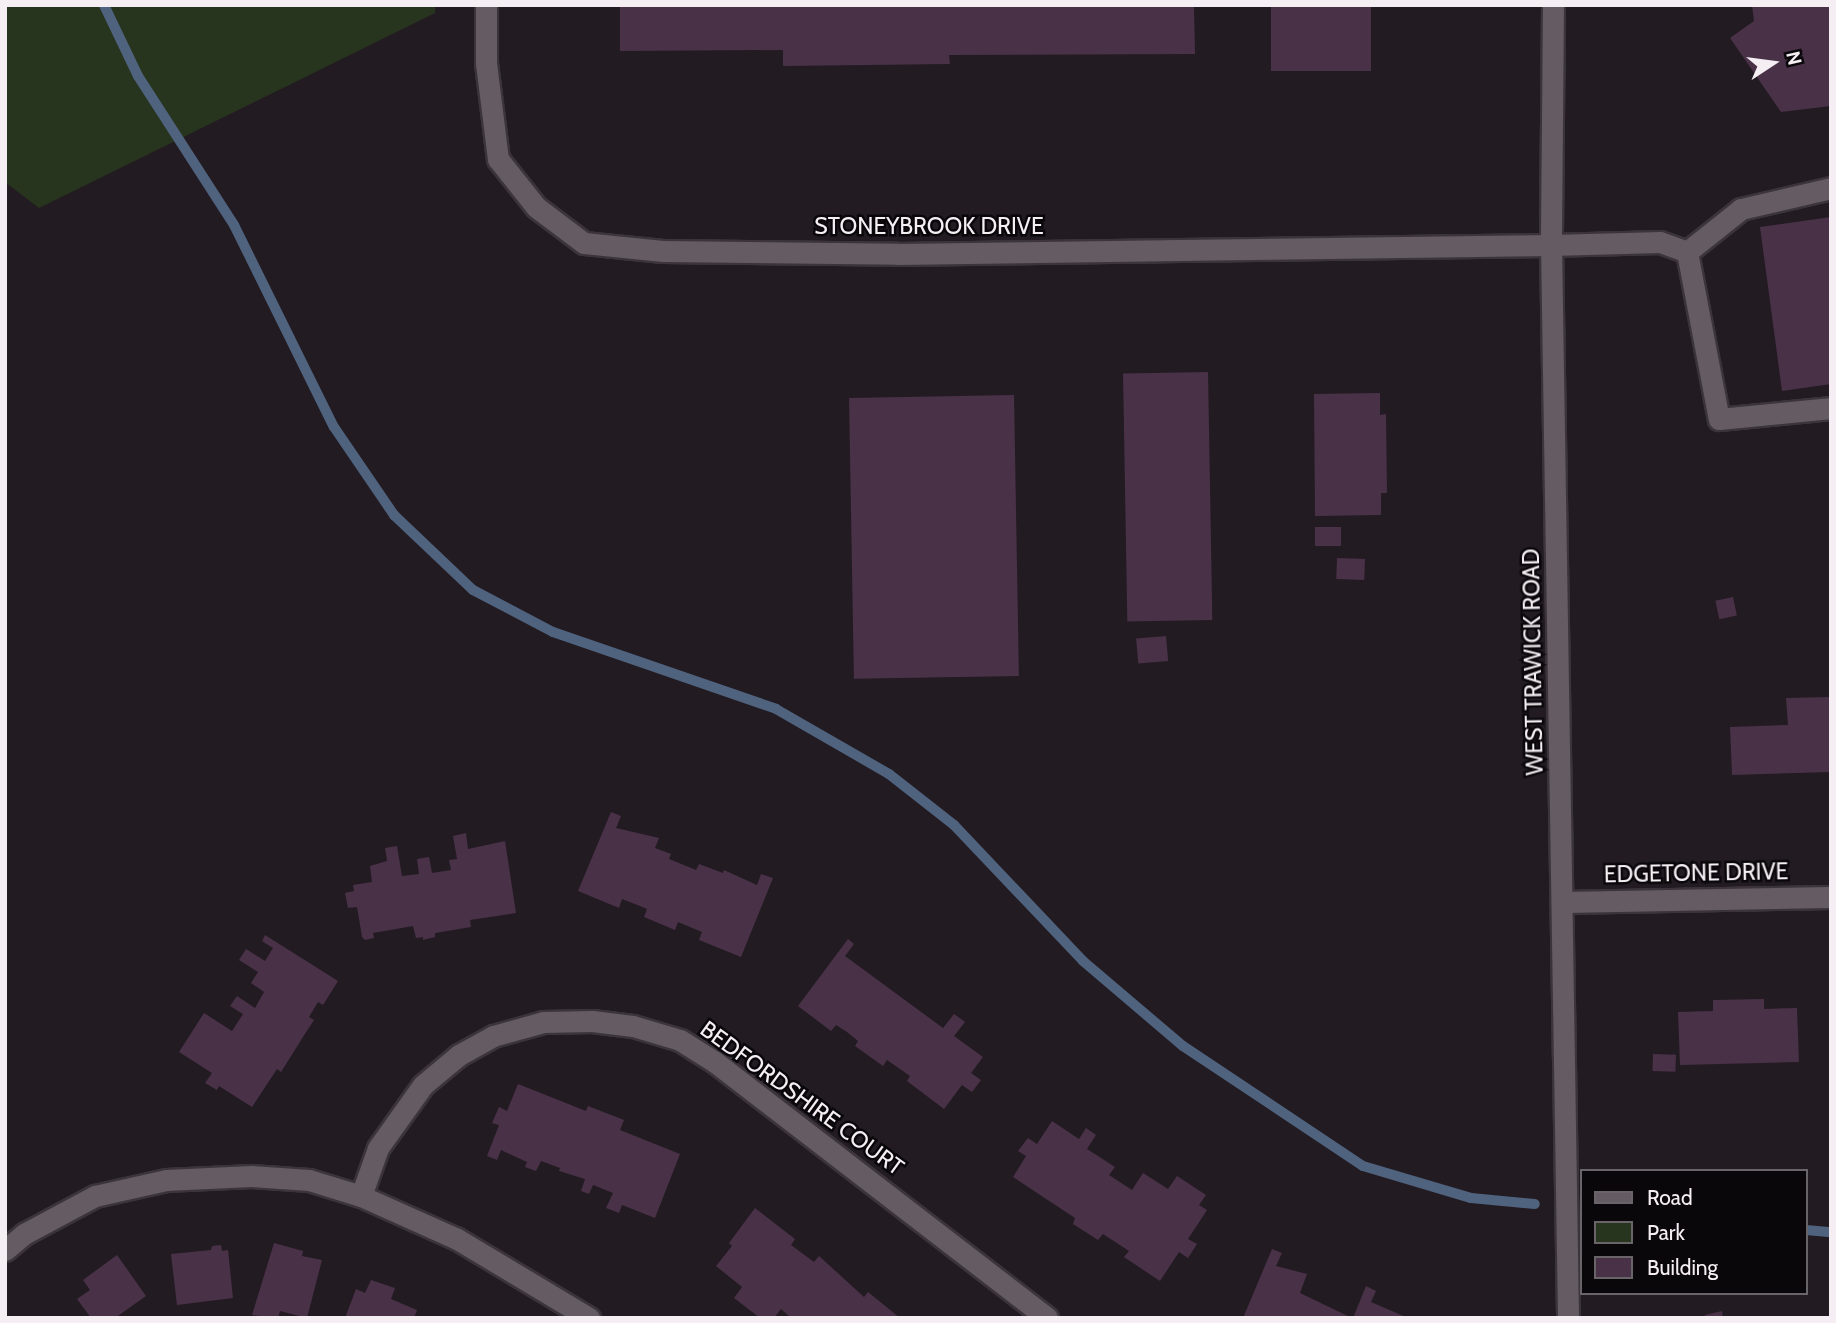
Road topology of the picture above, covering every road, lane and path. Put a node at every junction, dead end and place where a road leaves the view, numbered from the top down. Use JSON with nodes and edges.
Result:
{"nodes":[{"id":1,"x":486,"y":5,"type":"edge"},
{"id":2,"x":1553,"y":5,"type":"edge"},
{"id":3,"x":1831,"y":188,"type":"edge"},
{"id":4,"x":1551,"y":245,"type":"junction"},
{"id":5,"x":1687,"y":252,"type":"junction"},
{"id":6,"x":1831,"y":408,"type":"edge"},
{"id":7,"x":1831,"y":897,"type":"edge"},
{"id":8,"x":1563,"y":902,"type":"junction"},
{"id":9,"x":361,"y":1196,"type":"junction"},
{"id":10,"x":5,"y":1250,"type":"edge"},
{"id":11,"x":589,"y":1318,"type":"edge"},
{"id":12,"x":1047,"y":1318,"type":"edge"},
{"id":13,"x":1568,"y":1318,"type":"edge"}],
"edges":[{"from":1,"to":4,"type":"street","name":"STONEYBROOK DRIVE"},
{"from":2,"to":4,"type":"street","name":"WEST TRAWICK ROAD"},
{"from":3,"to":5,"type":"street"},
{"from":4,"to":5,"type":"street","name":"STONEYBROOK DRIVE"},
{"from":4,"to":8,"type":"street","name":"WEST TRAWICK ROAD"},
{"from":5,"to":6,"type":"street"},
{"from":7,"to":8,"type":"street","name":"EDGETONE DRIVE"},
{"from":8,"to":13,"type":"street","name":"WEST TRAWICK ROAD"},
{"from":9,"to":10,"type":"street"},
{"from":9,"to":11,"type":"street"},
{"from":9,"to":12,"type":"street","name":"BEDFORDSHIRE COURT"}]}
